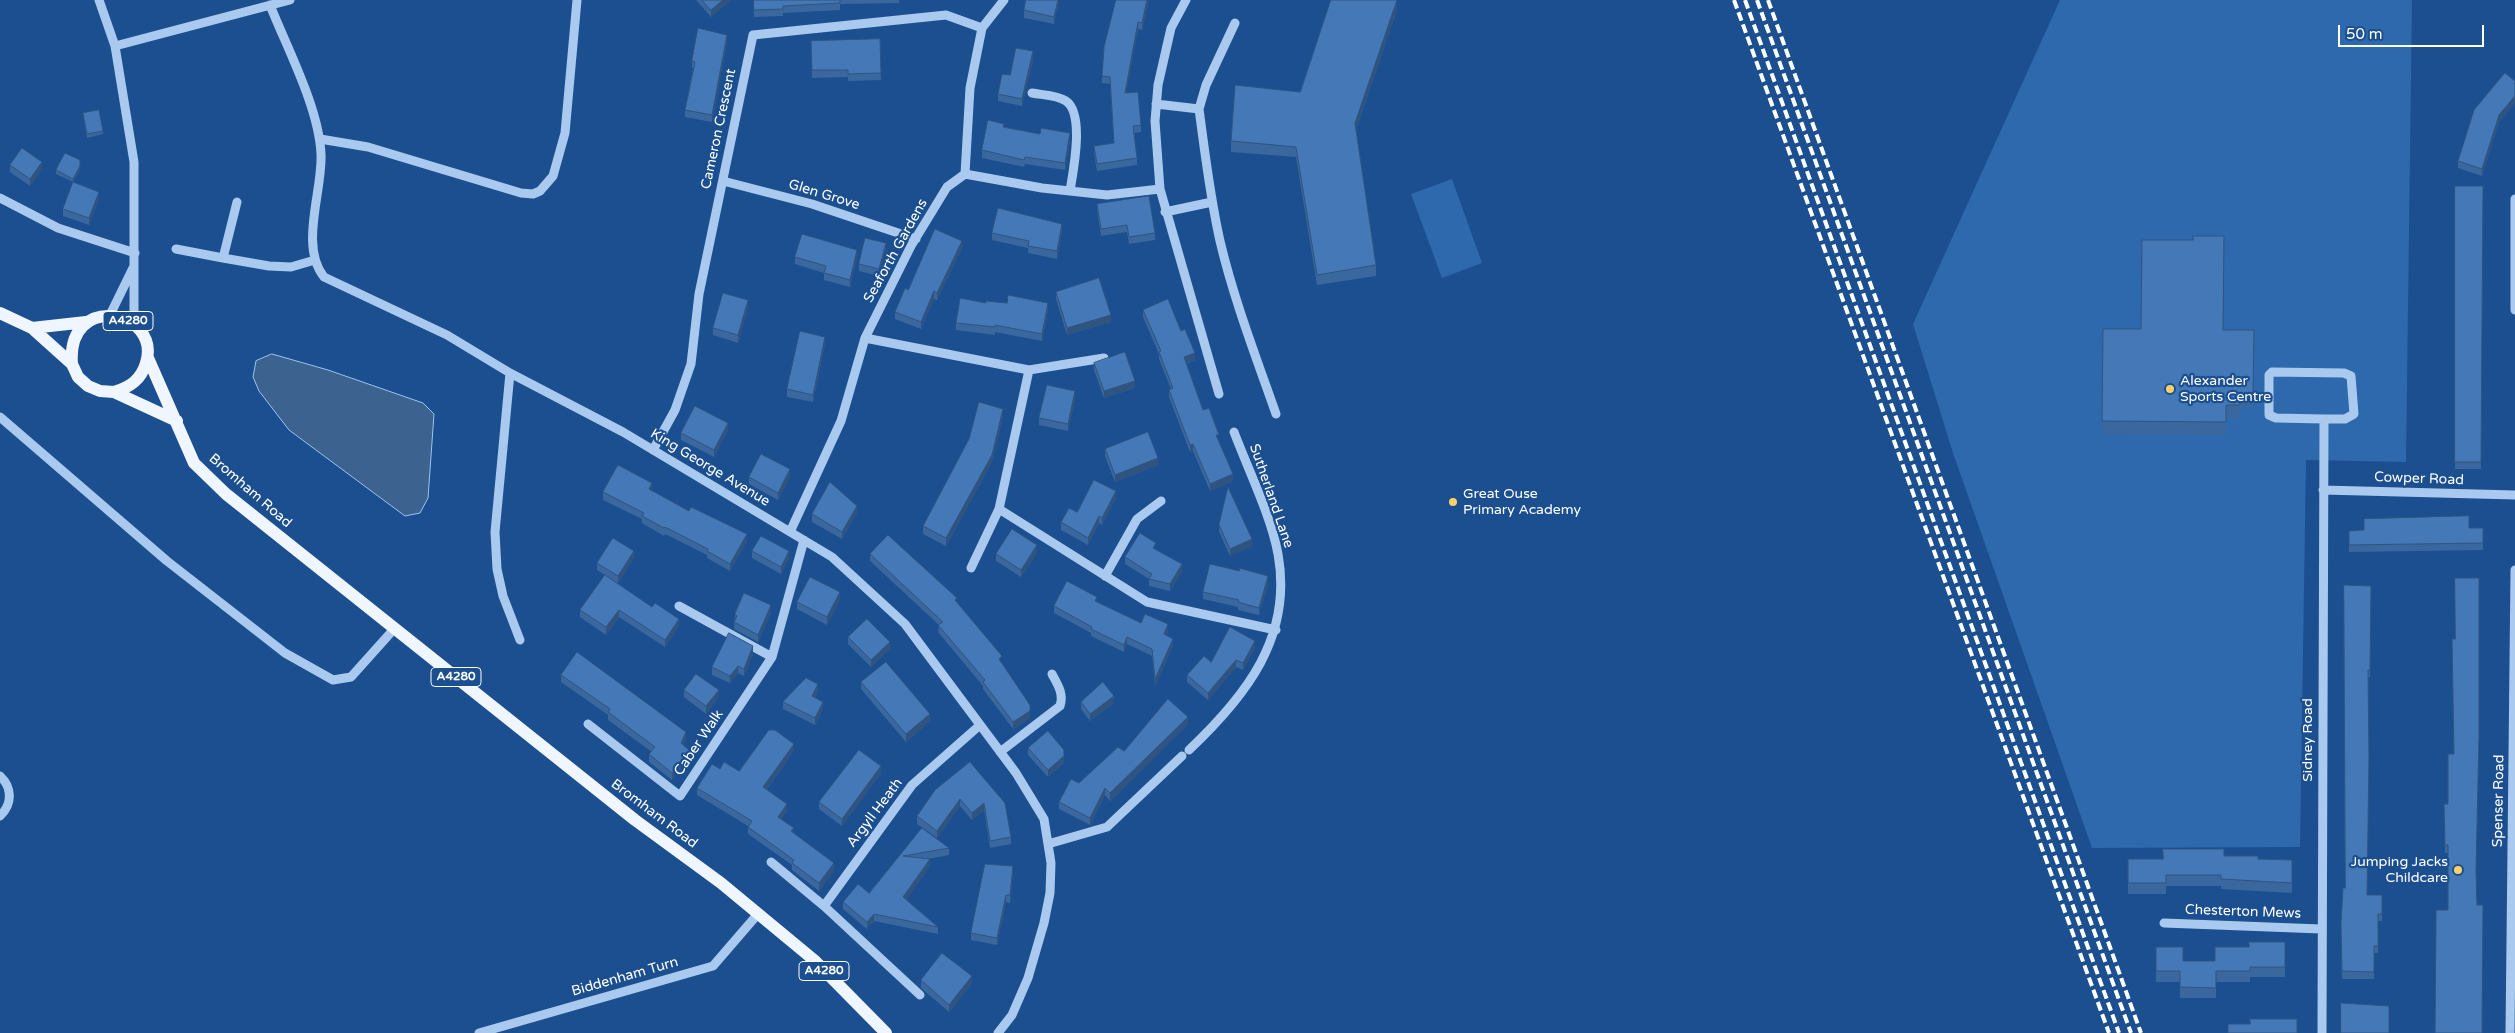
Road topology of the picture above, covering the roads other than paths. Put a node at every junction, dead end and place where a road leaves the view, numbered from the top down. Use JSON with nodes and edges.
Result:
{"nodes":[{"id":1,"x":99,"y":0,"type":"edge"},
{"id":2,"x":290,"y":0,"type":"edge"},
{"id":3,"x":577,"y":0,"type":"edge"},
{"id":4,"x":1004,"y":0,"type":"edge"},
{"id":5,"x":1186,"y":0,"type":"edge"},
{"id":6,"x":270,"y":5,"type":"junction"},
{"id":7,"x":1235,"y":23,"type":"dead end"},
{"id":8,"x":982,"y":28,"type":"junction"},
{"id":9,"x":115,"y":46,"type":"junction"},
{"id":10,"x":1032,"y":93,"type":"dead end"},
{"id":11,"x":1156,"y":104,"type":"junction"},
{"id":12,"x":1199,"y":109,"type":"junction"},
{"id":13,"x":320,"y":139,"type":"junction"},
{"id":14,"x":965,"y":174,"type":"junction"},
{"id":15,"x":723,"y":181,"type":"junction"},
{"id":16,"x":1160,"y":189,"type":"junction"},
{"id":17,"x":1070,"y":191,"type":"junction"},
{"id":18,"x":0,"y":198,"type":"edge"},
{"id":19,"x":2515,"y":199,"type":"edge"},
{"id":20,"x":236,"y":202,"type":"dead end"},
{"id":21,"x":1212,"y":202,"type":"junction"},
{"id":22,"x":1165,"y":212,"type":"junction"},
{"id":23,"x":916,"y":239,"type":"junction"},
{"id":24,"x":176,"y":249,"type":"dead end"},
{"id":25,"x":135,"y":253,"type":"junction"},
{"id":26,"x":223,"y":258,"type":"junction"},
{"id":27,"x":315,"y":260,"type":"junction"},
{"id":28,"x":134,"y":266,"type":"junction"},
{"id":29,"x":2515,"y":310,"type":"edge"},
{"id":30,"x":0,"y":313,"type":"edge"},
{"id":31,"x":110,"y":315,"type":"junction"},
{"id":32,"x":86,"y":322,"type":"junction"},
{"id":33,"x":134,"y":324,"type":"junction"},
{"id":34,"x":32,"y":328,"type":"junction"},
{"id":35,"x":865,"y":338,"type":"junction"},
{"id":36,"x":148,"y":358,"type":"junction"},
{"id":37,"x":1104,"y":358,"type":"edge"},
{"id":38,"x":72,"y":364,"type":"junction"},
{"id":39,"x":1029,"y":370,"type":"junction"},
{"id":40,"x":510,"y":373,"type":"junction"},
{"id":41,"x":114,"y":392,"type":"junction"},
{"id":42,"x":1219,"y":394,"type":"dead end"},
{"id":43,"x":1276,"y":414,"type":"dead end"},
{"id":44,"x":0,"y":417,"type":"edge"},
{"id":45,"x":2324,"y":419,"type":"junction"},
{"id":46,"x":177,"y":421,"type":"junction"},
{"id":47,"x":1234,"y":432,"type":"dead end"},
{"id":48,"x":653,"y":450,"type":"junction"},
{"id":49,"x":2323,"y":490,"type":"junction"},
{"id":50,"x":2515,"y":495,"type":"edge"},
{"id":51,"x":1161,"y":501,"type":"dead end"},
{"id":52,"x":999,"y":509,"type":"junction"},
{"id":53,"x":790,"y":532,"type":"junction"},
{"id":54,"x":804,"y":540,"type":"junction"},
{"id":55,"x":971,"y":568,"type":"dead end"},
{"id":56,"x":2515,"y":570,"type":"edge"},
{"id":57,"x":1105,"y":576,"type":"junction"},
{"id":58,"x":679,"y":606,"type":"dead end"},
{"id":59,"x":394,"y":629,"type":"junction"},
{"id":60,"x":1276,"y":630,"type":"junction"},
{"id":61,"x":520,"y":640,"type":"dead end"},
{"id":62,"x":772,"y":657,"type":"junction"},
{"id":63,"x":1052,"y":674,"type":"dead end"},
{"id":64,"x":588,"y":724,"type":"dead end"},
{"id":65,"x":980,"y":725,"type":"junction"},
{"id":66,"x":1000,"y":752,"type":"junction"},
{"id":67,"x":0,"y":776,"type":"edge"},
{"id":68,"x":0,"y":816,"type":"edge"},
{"id":69,"x":1048,"y":844,"type":"junction"},
{"id":70,"x":771,"y":862,"type":"dead end"},
{"id":71,"x":824,"y":906,"type":"junction"},
{"id":72,"x":757,"y":915,"type":"junction"},
{"id":73,"x":2164,"y":923,"type":"dead end"},
{"id":74,"x":2321,"y":929,"type":"junction"},
{"id":75,"x":920,"y":994,"type":"dead end"},
{"id":76,"x":479,"y":1033,"type":"edge"},
{"id":77,"x":886,"y":1033,"type":"edge"},
{"id":78,"x":998,"y":1033,"type":"edge"},
{"id":79,"x":2322,"y":1033,"type":"edge"},
{"id":80,"x":2510,"y":1033,"type":"edge"}],
"edges":[{"from":1,"to":9,"type":"street"},
{"from":2,"to":6,"type":"street"},
{"from":3,"to":13,"type":"street"},
{"from":4,"to":8,"type":"street"},
{"from":5,"to":11,"type":"street"},
{"from":6,"to":9,"type":"street"},
{"from":6,"to":13,"type":"street","name":"King George Avenue"},
{"from":7,"to":12,"type":"street"},
{"from":8,"to":14,"type":"street"},
{"from":8,"to":15,"type":"street","name":"Cameron Crescent"},
{"from":9,"to":25,"type":"street"},
{"from":10,"to":17,"type":"street"},
{"from":11,"to":12,"type":"street"},
{"from":11,"to":16,"type":"street"},
{"from":12,"to":21,"type":"street"},
{"from":13,"to":27,"type":"street","name":"King George Avenue"},
{"from":14,"to":17,"type":"street"},
{"from":14,"to":23,"type":"street","name":"Seaforth Gardens"},
{"from":15,"to":23,"type":"street","name":"Glen Grove"},
{"from":15,"to":48,"type":"street","name":"Cameron Crescent"},
{"from":16,"to":17,"type":"street"},
{"from":16,"to":22,"type":"street"},
{"from":18,"to":25,"type":"street"},
{"from":19,"to":29,"type":"street"},
{"from":20,"to":26,"type":"street"},
{"from":21,"to":22,"type":"street"},
{"from":21,"to":43,"type":"street"},
{"from":22,"to":42,"type":"street"},
{"from":23,"to":35,"type":"street","name":"Seaforth Gardens"},
{"from":24,"to":26,"type":"street"},
{"from":25,"to":28,"type":"street"},
{"from":26,"to":27,"type":"street"},
{"from":27,"to":40,"type":"street","name":"King George Avenue"},
{"from":28,"to":31,"type":"street"},
{"from":28,"to":33,"type":"street"},
{"from":30,"to":34,"type":"main road"},
{"from":31,"to":32,"type":"main road","number":"A4280"},
{"from":31,"to":33,"type":"main road","number":"A4280"},
{"from":32,"to":34,"type":"main road","number":"A4280"},
{"from":32,"to":38,"type":"main road","number":"A4280"},
{"from":33,"to":36,"type":"main road","number":"A4280"},
{"from":34,"to":38,"type":"main road"},
{"from":35,"to":39,"type":"street"},
{"from":35,"to":53,"type":"street","name":"Seaforth Gardens"},
{"from":36,"to":41,"type":"main road"},
{"from":36,"to":46,"type":"main road","number":"A4280"},
{"from":37,"to":39,"type":"street"},
{"from":38,"to":41,"type":"main road"},
{"from":39,"to":52,"type":"street"},
{"from":40,"to":48,"type":"street","name":"King George Avenue"},
{"from":40,"to":61,"type":"street"},
{"from":41,"to":46,"type":"main road"},
{"from":44,"to":59,"type":"street"},
{"from":45,"to":45,"type":"street"},
{"from":45,"to":49,"type":"street","name":"Sidney Road"},
{"from":46,"to":59,"type":"main road","name":"Bromham Road","number":"A4280"},
{"from":47,"to":60,"type":"street","name":"Sutherland Lane"},
{"from":48,"to":53,"type":"street","name":"King George Avenue"},
{"from":49,"to":50,"type":"street","name":"Cowper Road"},
{"from":49,"to":74,"type":"street","name":"Sidney Road"},
{"from":51,"to":57,"type":"street"},
{"from":52,"to":55,"type":"street"},
{"from":52,"to":57,"type":"street"},
{"from":53,"to":54,"type":"street","name":"King George Avenue"},
{"from":54,"to":62,"type":"street","name":"Caber Walk"},
{"from":54,"to":65,"type":"street","name":"King George Avenue"},
{"from":56,"to":80,"type":"street","name":"Spenser Road"},
{"from":57,"to":60,"type":"street"},
{"from":58,"to":62,"type":"street"},
{"from":59,"to":72,"type":"main road","name":"Bromham Road","number":"A4280"},
{"from":60,"to":69,"type":"street","name":"Sutherland Lane"},
{"from":62,"to":64,"type":"street","name":"Caber Walk"},
{"from":63,"to":66,"type":"street"},
{"from":65,"to":66,"type":"street","name":"King George Avenue"},
{"from":65,"to":71,"type":"street","name":"Argyll Heath"},
{"from":66,"to":69,"type":"street","name":"King George Avenue"},
{"from":67,"to":68,"type":"street"},
{"from":69,"to":78,"type":"street","name":"King George Avenue"},
{"from":70,"to":71,"type":"street"},
{"from":71,"to":75,"type":"street"},
{"from":72,"to":76,"type":"street","name":"Biddenham Turn"},
{"from":72,"to":77,"type":"main road","name":"Bromham Road","number":"A4280"},
{"from":73,"to":74,"type":"street","name":"Chesterton Mews"},
{"from":74,"to":79,"type":"street","name":"Sidney Road"}]}
